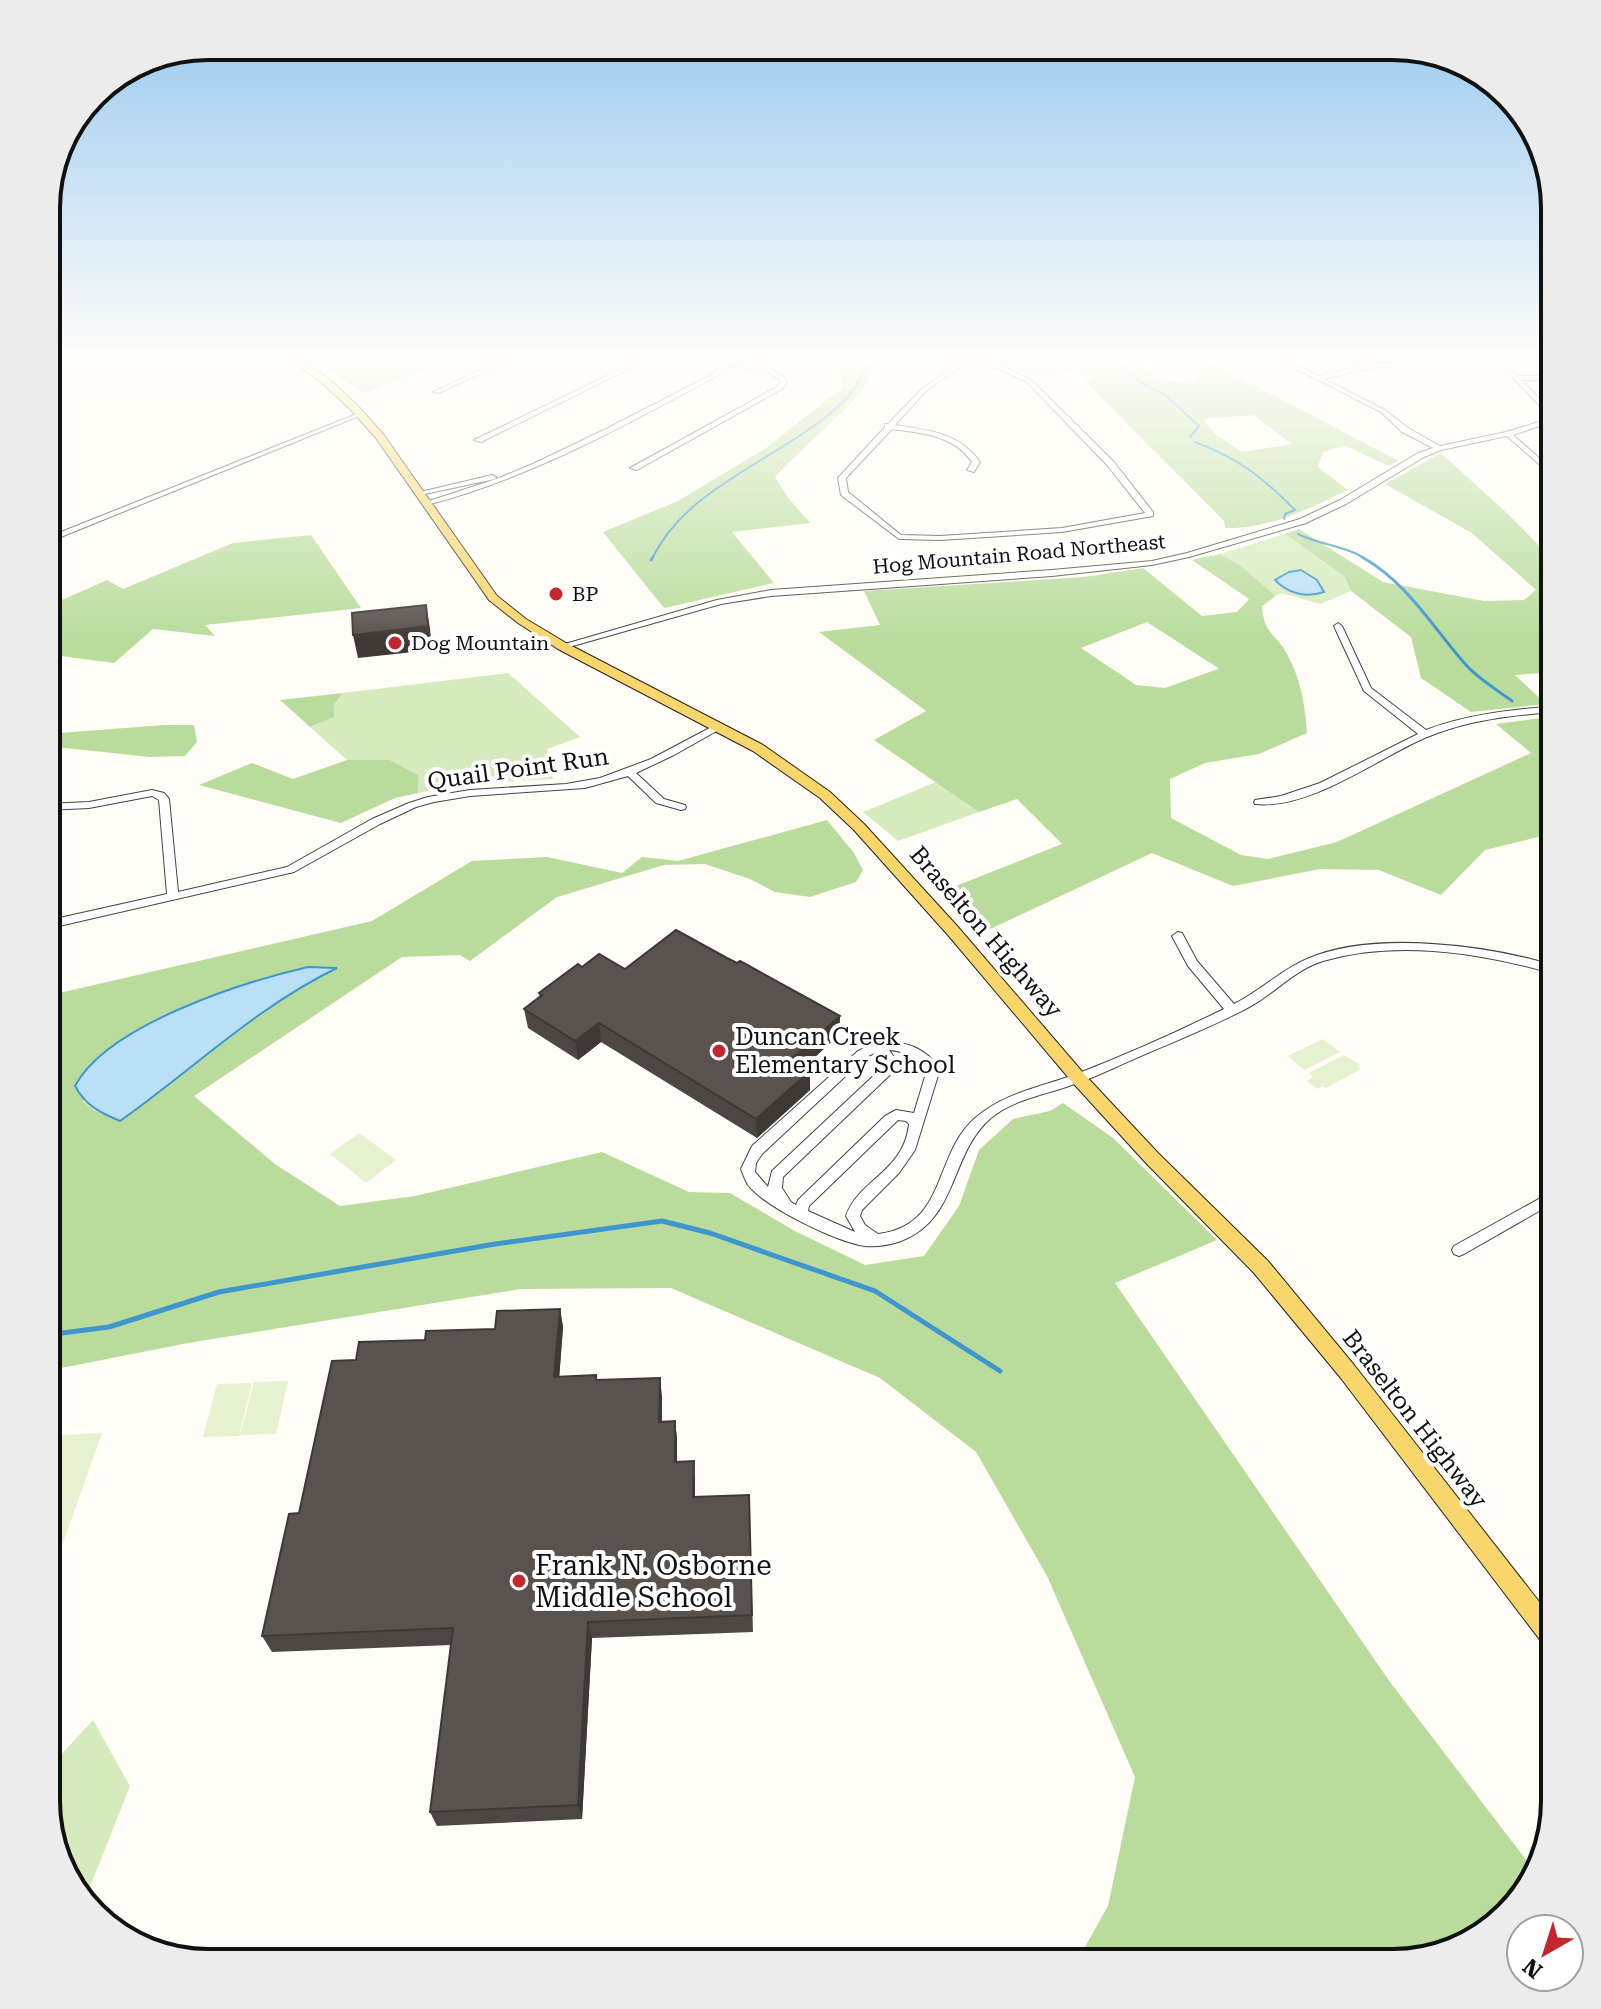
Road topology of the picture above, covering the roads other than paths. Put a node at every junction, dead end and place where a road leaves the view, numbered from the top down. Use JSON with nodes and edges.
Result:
{"nodes":[{"id":1,"x":262,"y":454,"type":"edge"},
{"id":2,"x":391,"y":454,"type":"edge"},
{"id":3,"x":564,"y":454,"type":"edge"},
{"id":4,"x":660,"y":454,"type":"edge"},
{"id":5,"x":862,"y":454,"type":"edge"},
{"id":6,"x":969,"y":454,"type":"edge"},
{"id":7,"x":1101,"y":454,"type":"edge"},
{"id":8,"x":1424,"y":454,"type":"edge"},
{"id":9,"x":634,"y":468,"type":"dead end"},
{"id":10,"x":971,"y":470,"type":"dead end"},
{"id":11,"x":424,"y":498,"type":"junction"},
{"id":12,"x":60,"y":535,"type":"edge"},
{"id":13,"x":1338,"y":626,"type":"dead end"},
{"id":14,"x":562,"y":646,"type":"junction"},
{"id":15,"x":1541,"y":711,"type":"edge"},
{"id":16,"x":719,"y":726,"type":"junction"},
{"id":17,"x":1425,"y":734,"type":"junction"},
{"id":18,"x":630,"y":772,"type":"junction"},
{"id":19,"x":1259,"y":802,"type":"dead end"},
{"id":20,"x":60,"y":806,"type":"edge"},
{"id":21,"x":681,"y":807,"type":"dead end"},
{"id":22,"x":173,"y":897,"type":"junction"},
{"id":23,"x":60,"y":922,"type":"edge"},
{"id":24,"x":1178,"y":936,"type":"dead end"},
{"id":25,"x":1541,"y":965,"type":"edge"},
{"id":26,"x":1231,"y":1009,"type":"junction"},
{"id":27,"x":879,"y":1047,"type":"junction"},
{"id":28,"x":1079,"y":1079,"type":"junction"},
{"id":29,"x":916,"y":1128,"type":"junction"},
{"id":30,"x":779,"y":1201,"type":"junction"},
{"id":31,"x":1541,"y":1203,"type":"edge"},
{"id":32,"x":801,"y":1212,"type":"junction"},
{"id":33,"x":874,"y":1239,"type":"junction"},
{"id":34,"x":1459,"y":1250,"type":"dead end"},
{"id":35,"x":1541,"y":1623,"type":"edge"}],
"edges":[{"from":1,"to":12,"type":"street"},
{"from":2,"to":11,"type":"main road","name":"Braselton Highway"},
{"from":3,"to":11,"type":"street"},
{"from":4,"to":9,"type":"street"},
{"from":5,"to":7,"type":"street"},
{"from":6,"to":10,"type":"street"},
{"from":8,"to":14,"type":"street","name":"Hog Mountain Road Northeast"},
{"from":11,"to":14,"type":"main road","name":"Braselton Highway"},
{"from":13,"to":17,"type":"street"},
{"from":14,"to":16,"type":"main road","name":"Braselton Highway"},
{"from":15,"to":17,"type":"street"},
{"from":16,"to":18,"type":"street","name":"Quail Point Run"},
{"from":16,"to":28,"type":"main road","name":"Braselton Highway"},
{"from":17,"to":19,"type":"street"},
{"from":18,"to":21,"type":"street"},
{"from":18,"to":22,"type":"street","name":"Quail Point Run"},
{"from":20,"to":22,"type":"street"},
{"from":22,"to":23,"type":"street","name":"Quail Point Run"},
{"from":24,"to":26,"type":"street"},
{"from":25,"to":26,"type":"street"},
{"from":26,"to":28,"type":"street"},
{"from":27,"to":29,"type":"street"},
{"from":27,"to":30,"type":"street"},
{"from":27,"to":30,"type":"street"},
{"from":28,"to":33,"type":"street"},
{"from":28,"to":35,"type":"main road","name":"Braselton Highway"},
{"from":29,"to":32,"type":"street"},
{"from":29,"to":33,"type":"street"},
{"from":30,"to":32,"type":"street"},
{"from":31,"to":34,"type":"street"},
{"from":32,"to":33,"type":"street"}]}
